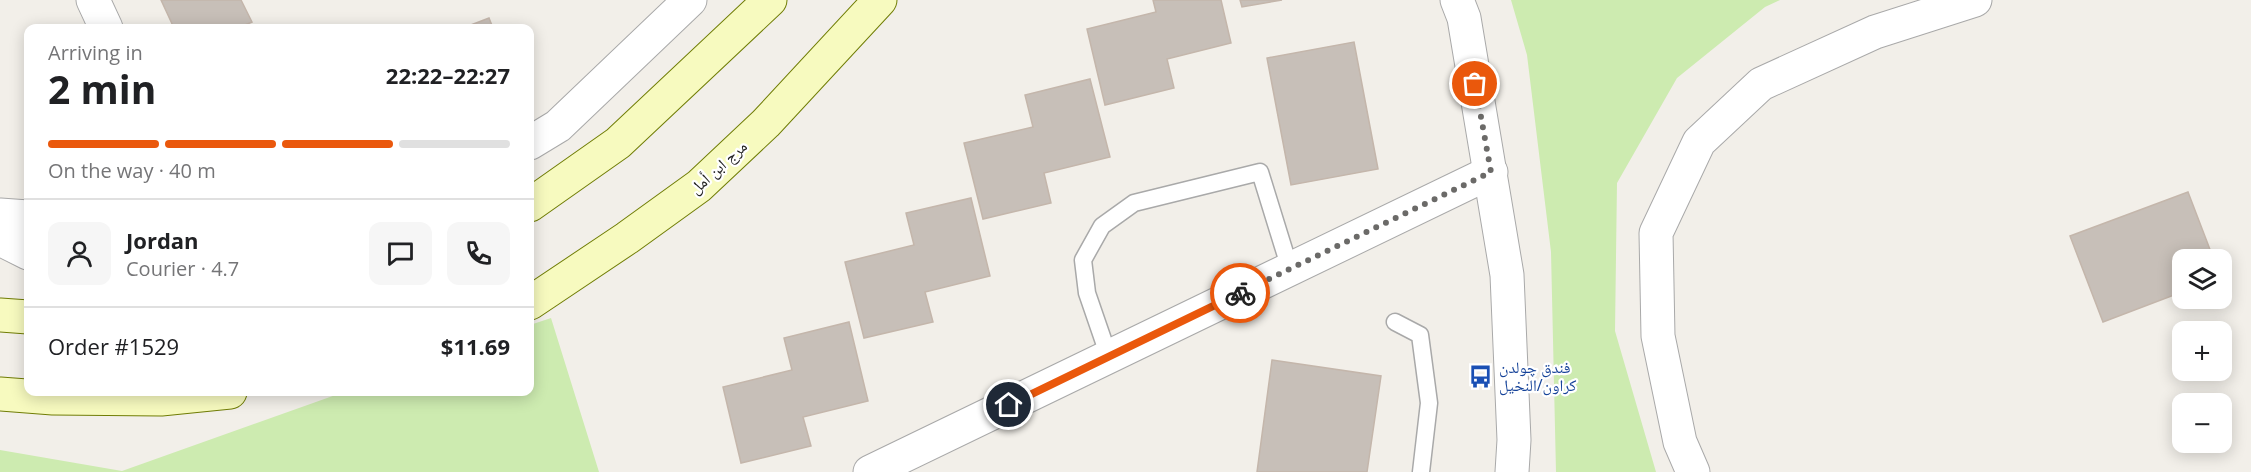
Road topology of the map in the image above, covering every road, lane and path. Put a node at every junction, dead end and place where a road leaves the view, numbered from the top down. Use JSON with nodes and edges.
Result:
{"nodes":[{"id":1,"x":93,"y":0,"type":"edge"},
{"id":2,"x":690,"y":0,"type":"edge"},
{"id":3,"x":770,"y":0,"type":"edge"},
{"id":4,"x":880,"y":0,"type":"edge"},
{"id":5,"x":1457,"y":0,"type":"edge"},
{"id":6,"x":1975,"y":0,"type":"edge"},
{"id":7,"x":104,"y":24,"type":"edge"},
{"id":8,"x":534,"y":141,"type":"edge"},
{"id":9,"x":1491,"y":172,"type":"junction"},
{"id":10,"x":534,"y":202,"type":"edge"},
{"id":11,"x":0,"y":215,"type":"edge"},
{"id":12,"x":24,"y":217,"type":"edge"},
{"id":13,"x":0,"y":239,"type":"edge"},
{"id":14,"x":24,"y":250,"type":"edge"},
{"id":15,"x":1290,"y":269,"type":"junction"},
{"id":16,"x":534,"y":300,"type":"edge"},
{"id":17,"x":0,"y":315,"type":"edge"},
{"id":18,"x":24,"y":317,"type":"edge"},
{"id":19,"x":1395,"y":322,"type":"dead end"},
{"id":20,"x":1109,"y":357,"type":"junction"},
{"id":21,"x":0,"y":394,"type":"edge"},
{"id":22,"x":24,"y":396,"type":"edge"},
{"id":23,"x":26,"y":396,"type":"edge"},
{"id":24,"x":191,"y":396,"type":"edge"},
{"id":25,"x":870,"y":472,"type":"edge"},
{"id":26,"x":1421,"y":472,"type":"edge"},
{"id":27,"x":1512,"y":472,"type":"edge"},
{"id":28,"x":1693,"y":472,"type":"edge"}],
"edges":[{"from":1,"to":7,"type":"street"},
{"from":2,"to":8,"type":"street"},
{"from":3,"to":10,"type":"street"},
{"from":4,"to":16,"type":"street","name":"مرج ابن أمل"},
{"from":5,"to":9,"type":"street"},
{"from":6,"to":28,"type":"street"},
{"from":9,"to":15,"type":"street"},
{"from":9,"to":27,"type":"street"},
{"from":11,"to":12,"type":"street"},
{"from":13,"to":14,"type":"street"},
{"from":15,"to":20,"type":"street"},
{"from":15,"to":20,"type":"lane"},
{"from":17,"to":18,"type":"street"},
{"from":19,"to":26,"type":"lane"},
{"from":20,"to":25,"type":"street"},
{"from":21,"to":22,"type":"street"},
{"from":23,"to":24,"type":"street"}]}
